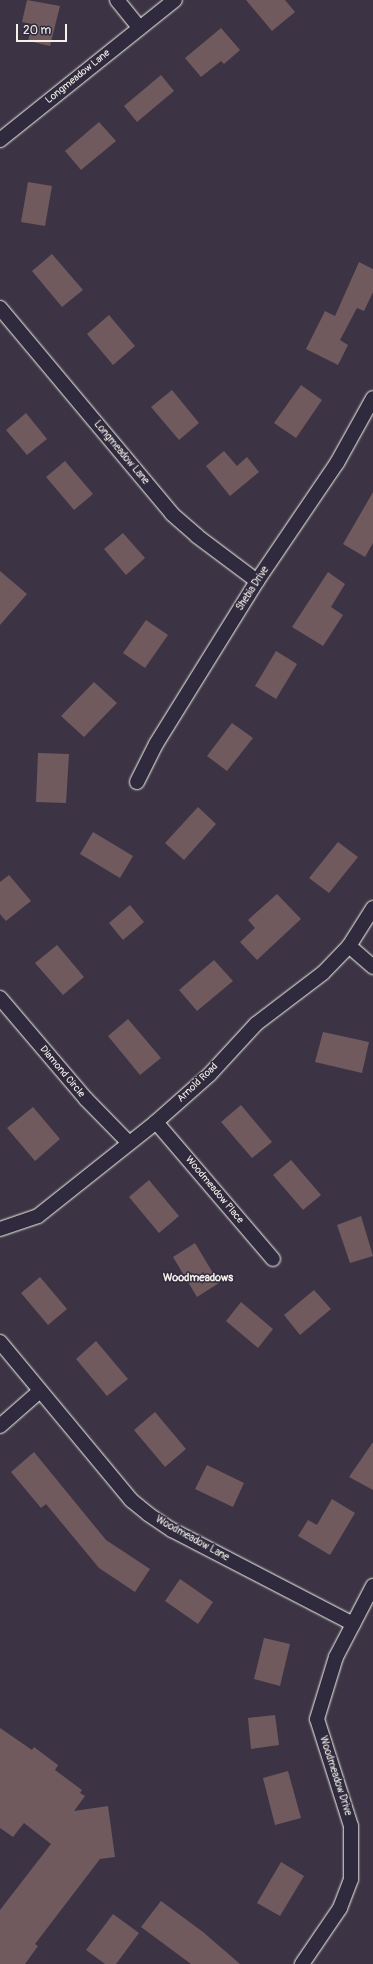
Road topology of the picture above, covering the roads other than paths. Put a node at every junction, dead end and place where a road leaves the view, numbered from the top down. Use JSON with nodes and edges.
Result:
{"nodes":[{"id":1,"x":117,"y":0,"type":"edge"},
{"id":2,"x":175,"y":0,"type":"edge"},
{"id":3,"x":140,"y":28,"type":"junction"},
{"id":4,"x":0,"y":140,"type":"edge"},
{"id":5,"x":0,"y":308,"type":"edge"},
{"id":6,"x":373,"y":398,"type":"edge"},
{"id":7,"x":257,"y":581,"type":"junction"},
{"id":8,"x":137,"y":782,"type":"dead end"},
{"id":9,"x":373,"y":908,"type":"edge"},
{"id":10,"x":349,"y":946,"type":"junction"},
{"id":11,"x":373,"y":967,"type":"edge"},
{"id":12,"x":0,"y":998,"type":"edge"},
{"id":13,"x":156,"y":1122,"type":"junction"},
{"id":14,"x":128,"y":1142,"type":"junction"},
{"id":15,"x":0,"y":1229,"type":"edge"},
{"id":16,"x":273,"y":1259,"type":"dead end"},
{"id":17,"x":0,"y":1342,"type":"edge"},
{"id":18,"x":40,"y":1391,"type":"junction"},
{"id":19,"x":0,"y":1426,"type":"edge"},
{"id":20,"x":373,"y":1586,"type":"edge"},
{"id":21,"x":353,"y":1624,"type":"junction"},
{"id":22,"x":302,"y":1964,"type":"edge"}],
"edges":[{"from":1,"to":3,"type":"street"},
{"from":2,"to":3,"type":"street","name":"Longmeadow Lane"},
{"from":3,"to":4,"type":"street","name":"Longmeadow Lane"},
{"from":5,"to":7,"type":"street","name":"Longmeadow Lane"},
{"from":6,"to":7,"type":"street","name":"Shebia Drive"},
{"from":7,"to":8,"type":"street","name":"Shebia Drive"},
{"from":9,"to":10,"type":"street","name":"Arnold Road"},
{"from":10,"to":11,"type":"street"},
{"from":10,"to":13,"type":"street","name":"Arnold Road"},
{"from":12,"to":14,"type":"street","name":"Diamond Circle"},
{"from":13,"to":14,"type":"street","name":"Arnold Road"},
{"from":13,"to":16,"type":"street","name":"Woodmeadow Place"},
{"from":14,"to":15,"type":"street","name":"Arnold Road"},
{"from":17,"to":18,"type":"street","name":"Woodmeadow Lane"},
{"from":18,"to":19,"type":"street"},
{"from":18,"to":21,"type":"street","name":"Woodmeadow Lane"},
{"from":20,"to":21,"type":"street","name":"Woodmeadow Drive"},
{"from":21,"to":22,"type":"street","name":"Woodmeadow Drive"}]}
